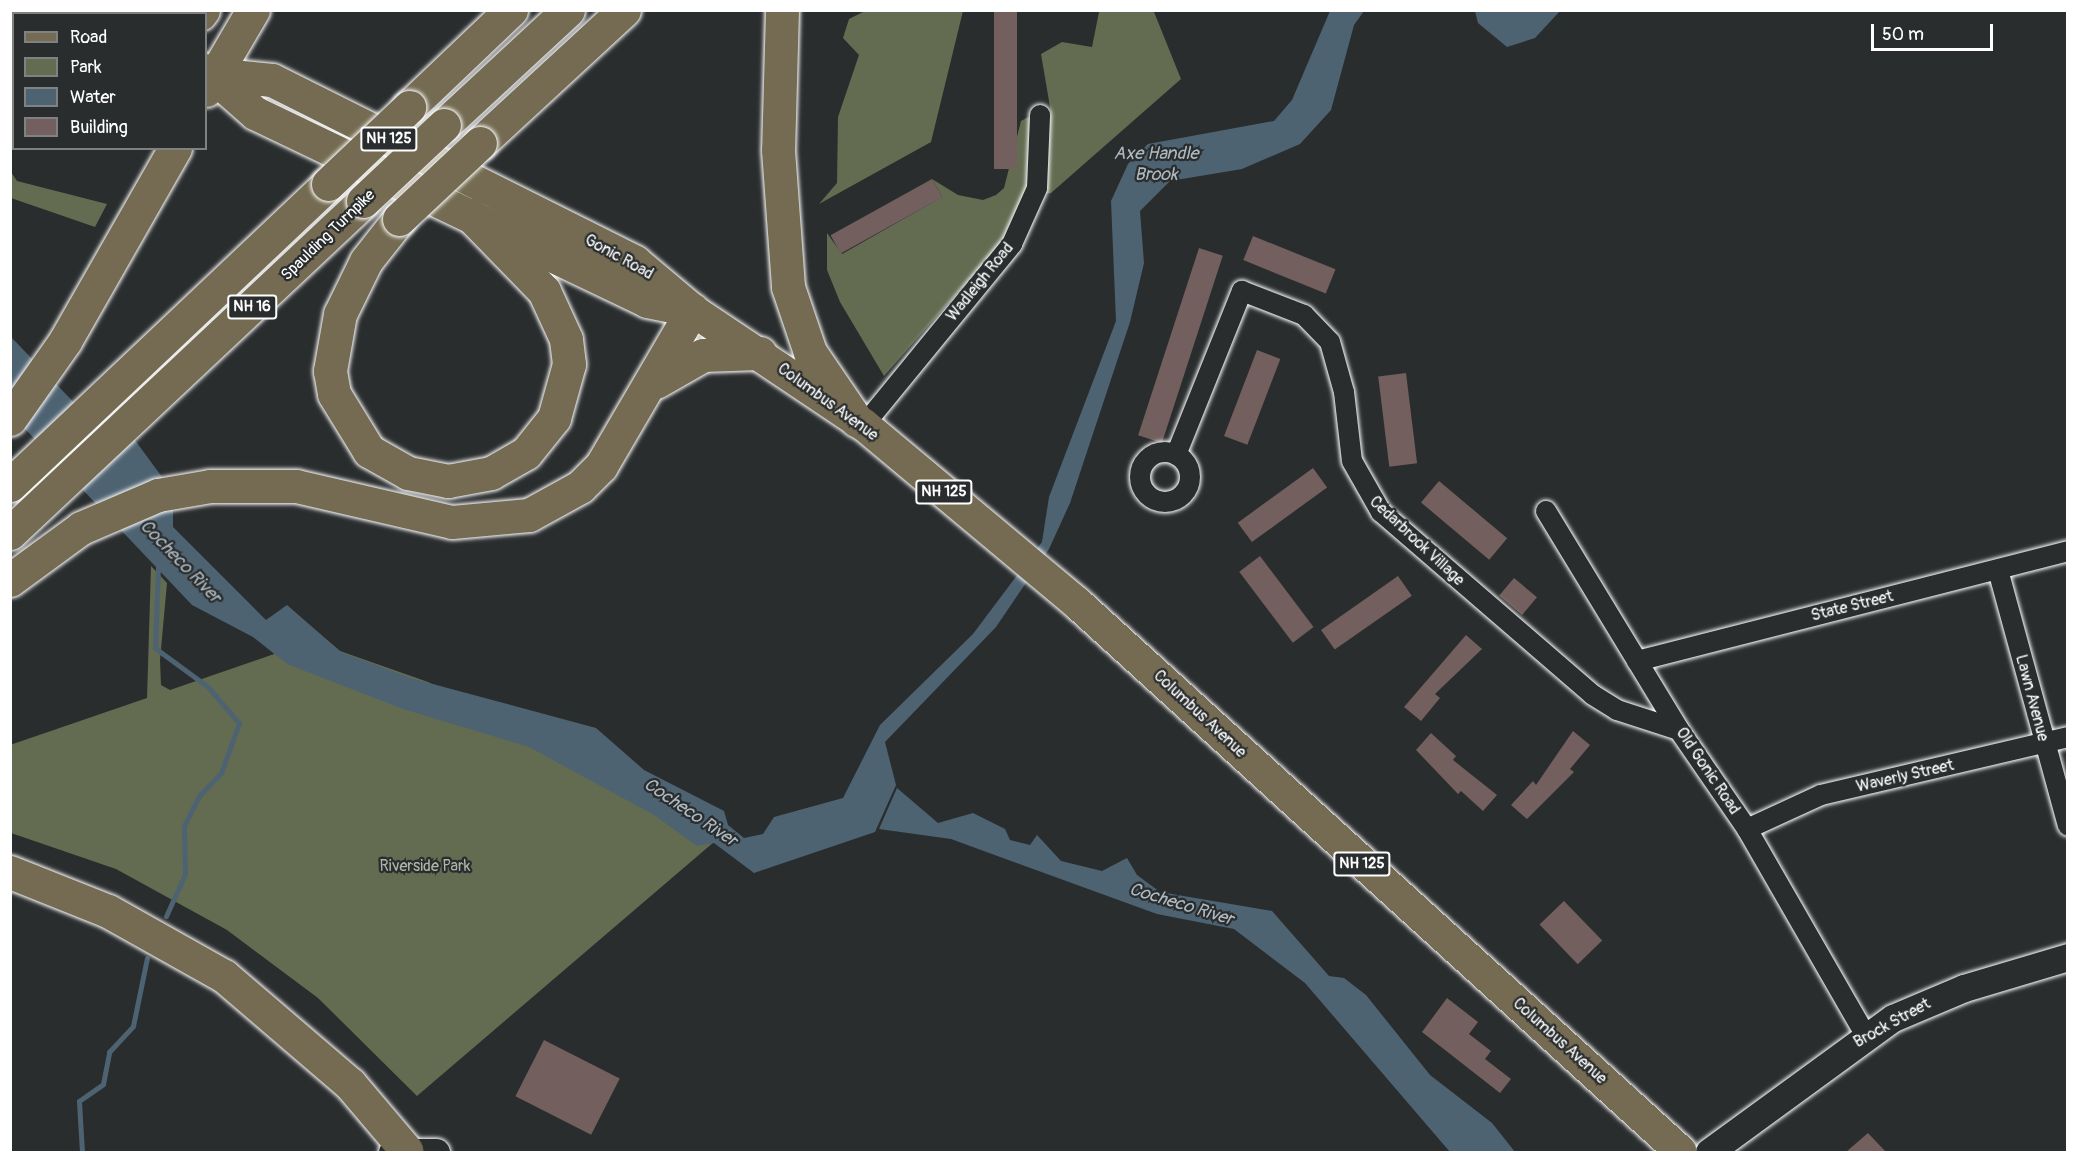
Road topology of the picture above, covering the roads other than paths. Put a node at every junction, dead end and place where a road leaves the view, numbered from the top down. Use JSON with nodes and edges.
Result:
{"nodes":[{"id":1,"x":253,"y":10,"type":"edge"},
{"id":2,"x":511,"y":10,"type":"edge"},
{"id":3,"x":568,"y":10,"type":"edge"},
{"id":4,"x":624,"y":10,"type":"edge"},
{"id":5,"x":782,"y":10,"type":"edge"},
{"id":6,"x":208,"y":78,"type":"edge"},
{"id":7,"x":1040,"y":116,"type":"dead end"},
{"id":8,"x":168,"y":155,"type":"edge"},
{"id":9,"x":470,"y":215,"type":"junction"},
{"id":10,"x":692,"y":310,"type":"junction"},
{"id":11,"x":760,"y":353,"type":"junction"},
{"id":12,"x":652,"y":385,"type":"junction"},
{"id":13,"x":10,"y":419,"type":"edge"},
{"id":14,"x":860,"y":423,"type":"junction"},
{"id":15,"x":1176,"y":455,"type":"dead end"},
{"id":16,"x":18,"y":477,"type":"edge"},
{"id":17,"x":1546,"y":511,"type":"dead end"},
{"id":18,"x":10,"y":533,"type":"edge"},
{"id":19,"x":2067,"y":551,"type":"edge"},
{"id":20,"x":1998,"y":570,"type":"junction"},
{"id":21,"x":10,"y":580,"type":"edge"},
{"id":22,"x":1637,"y":661,"type":"junction"},
{"id":23,"x":1679,"y":730,"type":"junction"},
{"id":24,"x":2067,"y":737,"type":"edge"},
{"id":25,"x":2044,"y":743,"type":"junction"},
{"id":26,"x":2067,"y":826,"type":"edge"},
{"id":27,"x":1747,"y":829,"type":"junction"},
{"id":28,"x":10,"y":872,"type":"edge"},
{"id":29,"x":2067,"y":957,"type":"edge"},
{"id":30,"x":1865,"y":1034,"type":"junction"},
{"id":31,"x":412,"y":1152,"type":"edge"},
{"id":32,"x":1681,"y":1152,"type":"edge"},
{"id":33,"x":1709,"y":1152,"type":"edge"}],
"edges":[{"from":1,"to":6,"type":"highway"},
{"from":2,"to":16,"type":"highway","number":"NH 16","bridge":true},
{"from":3,"to":18,"type":"highway","name":"Spaulding Turnpike","number":"NH 16","bridge":true},
{"from":4,"to":9,"type":"highway","bridge":true},
{"from":5,"to":14,"type":"highway"},
{"from":6,"to":9,"type":"highway","name":"Gonic Road","number":"NH 125"},
{"from":6,"to":10,"type":"highway","name":"Gonic Road","number":"NH 125"},
{"from":7,"to":14,"type":"street","name":"Wadleigh Road"},
{"from":8,"to":13,"type":"highway"},
{"from":9,"to":10,"type":"highway","name":"Gonic Road","number":"NH 125"},
{"from":10,"to":11,"type":"main road","name":"Columbus Avenue","number":"NH 125"},
{"from":10,"to":12,"type":"highway"},
{"from":11,"to":12,"type":"highway"},
{"from":11,"to":14,"type":"main road","name":"Columbus Avenue","number":"NH 125"},
{"from":12,"to":21,"type":"highway"},
{"from":14,"to":32,"type":"main road","name":"Columbus Avenue","number":"NH 125"},
{"from":15,"to":23,"type":"street","name":"Cedarbrook Village"},
{"from":17,"to":22,"type":"street","name":"Old Gonic Road"},
{"from":19,"to":20,"type":"street","name":"State Street"},
{"from":20,"to":22,"type":"street","name":"State Street"},
{"from":20,"to":25,"type":"street","name":"Lawn Avenue"},
{"from":22,"to":23,"type":"street","name":"Old Gonic Road"},
{"from":23,"to":27,"type":"street","name":"Old Gonic Road"},
{"from":24,"to":25,"type":"street","name":"Waverly Street"},
{"from":25,"to":26,"type":"street","name":"Lawn Avenue"},
{"from":25,"to":27,"type":"street","name":"Waverly Street"},
{"from":27,"to":30,"type":"street","name":"Old Gonic Road"},
{"from":28,"to":31,"type":"highway"},
{"from":29,"to":30,"type":"street","name":"Brock Street"},
{"from":30,"to":33,"type":"street","name":"Brock Street"}]}
